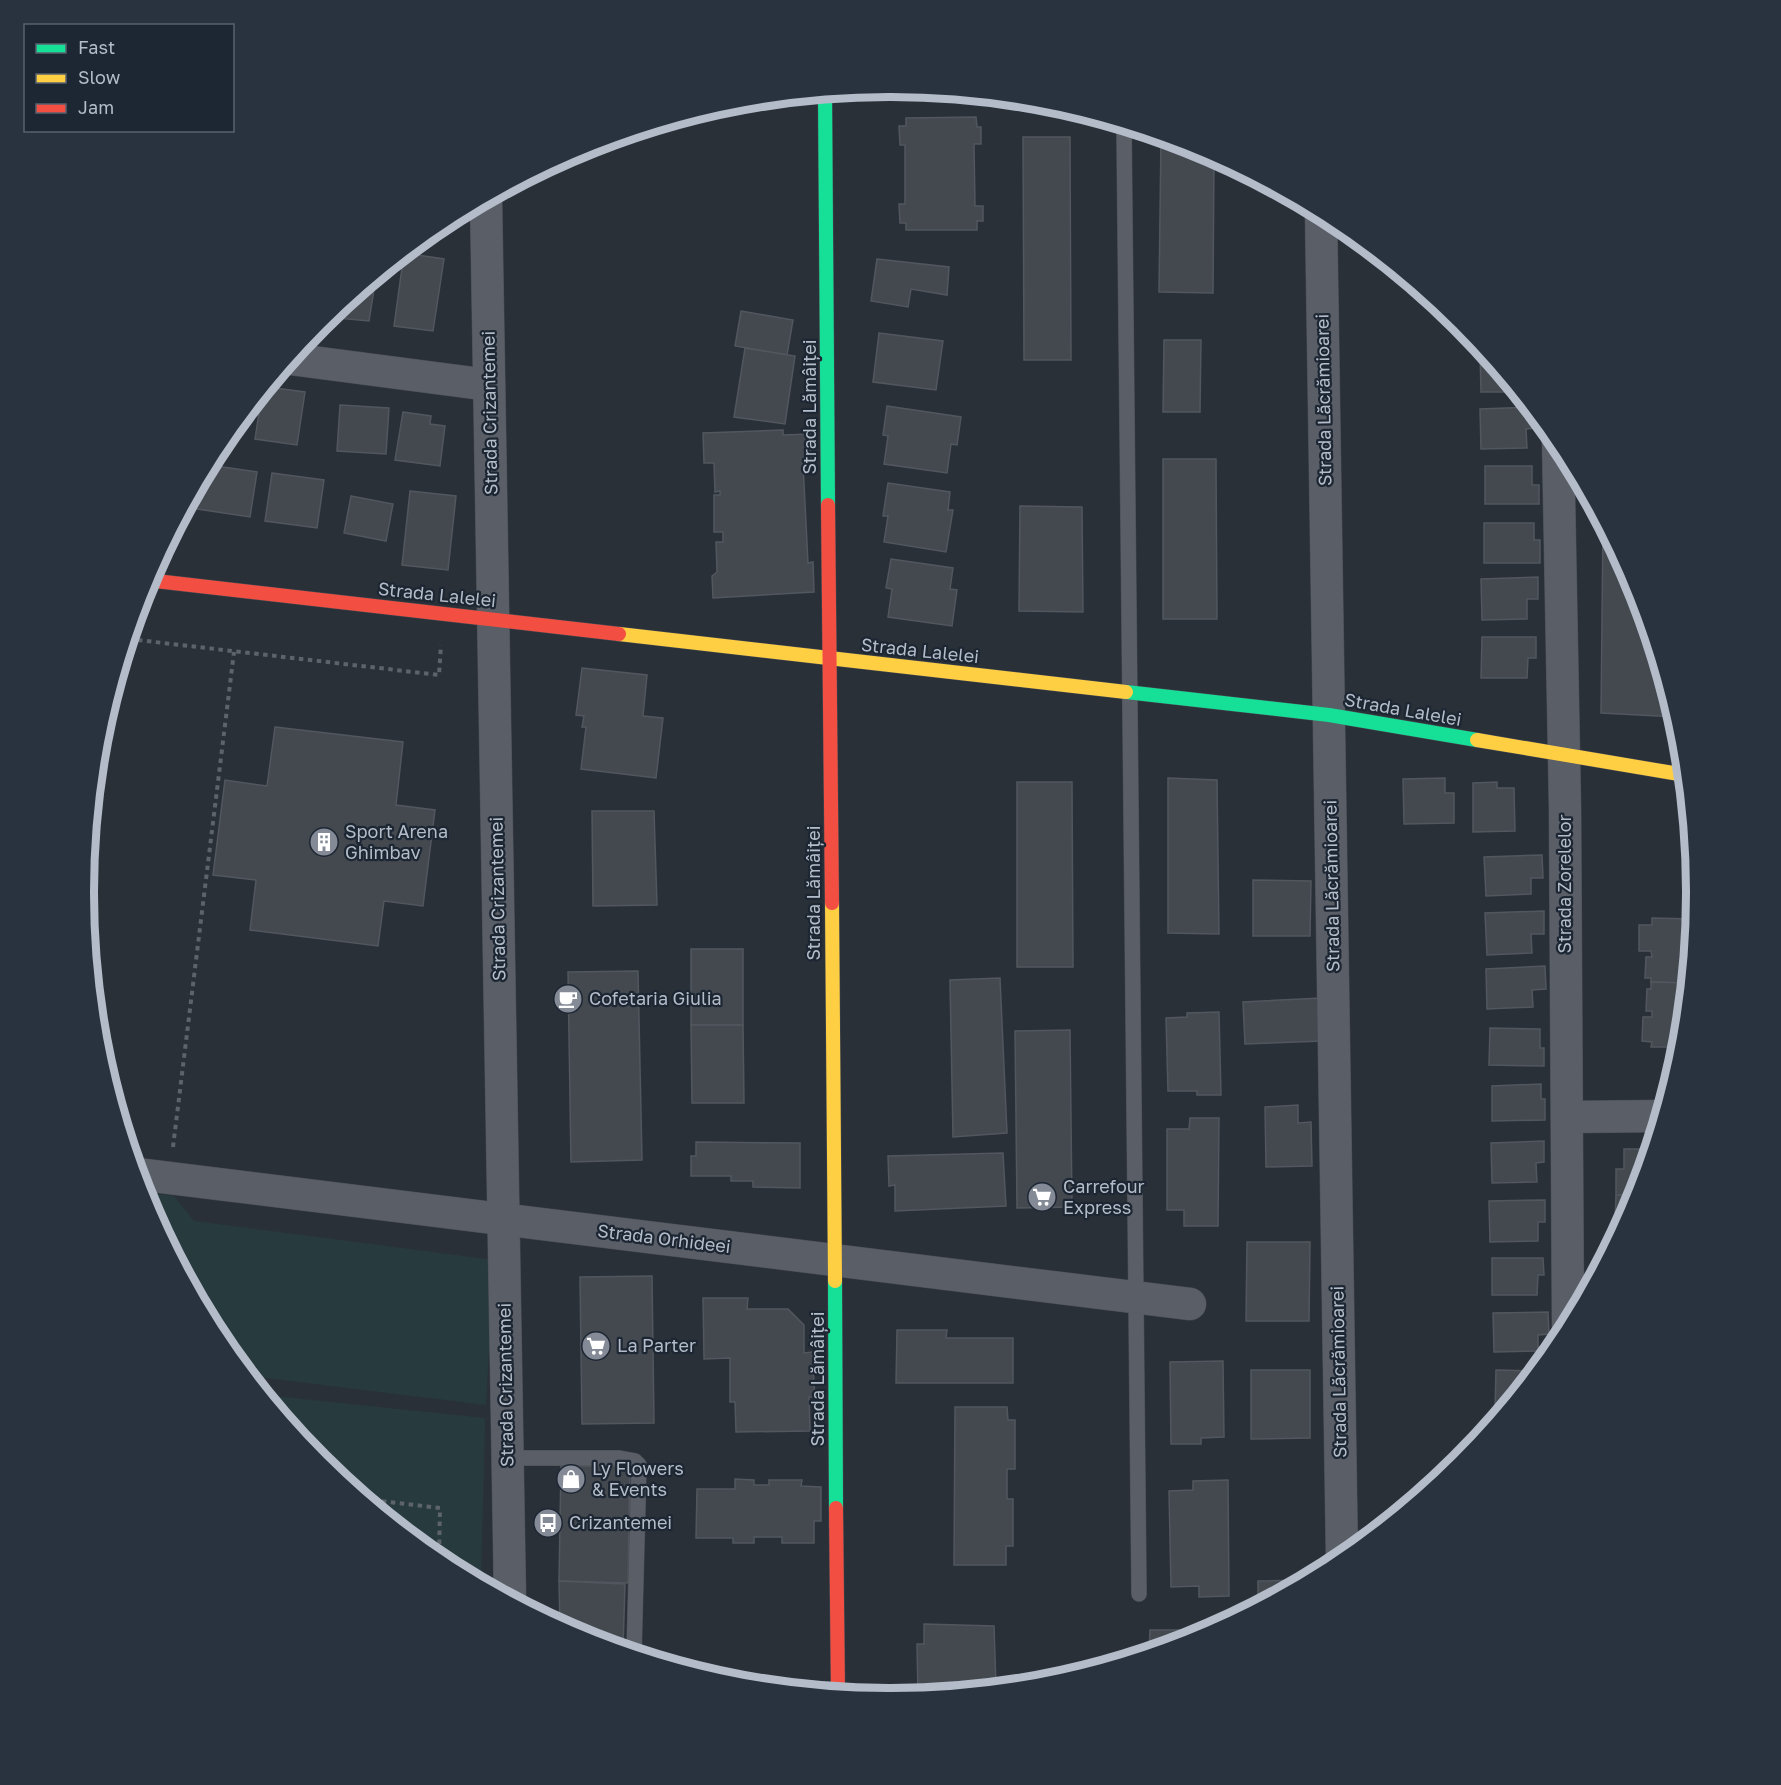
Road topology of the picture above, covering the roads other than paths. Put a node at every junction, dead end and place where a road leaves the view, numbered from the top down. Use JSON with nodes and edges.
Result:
{"nodes":[{"id":1,"x":825,"y":99,"type":"edge"},
{"id":2,"x":1124,"y":132,"type":"edge"},
{"id":3,"x":486,"y":207,"type":"edge"},
{"id":4,"x":1321,"y":224,"type":"edge"},
{"id":5,"x":300,"y":359,"type":"edge"},
{"id":6,"x":489,"y":385,"type":"junction"},
{"id":7,"x":1558,"y":460,"type":"edge"},
{"id":8,"x":158,"y":581,"type":"edge"},
{"id":9,"x":493,"y":620,"type":"junction"},
{"id":10,"x":830,"y":659,"type":"junction"},
{"id":11,"x":1130,"y":693,"type":"junction"},
{"id":12,"x":1329,"y":716,"type":"junction"},
{"id":13,"x":1564,"y":755,"type":"junction"},
{"id":14,"x":1677,"y":775,"type":"edge"},
{"id":15,"x":1654,"y":1116,"type":"edge"},
{"id":16,"x":1567,"y":1117,"type":"junction"},
{"id":17,"x":147,"y":1175,"type":"edge"},
{"id":18,"x":504,"y":1219,"type":"junction"},
{"id":19,"x":835,"y":1261,"type":"junction"},
{"id":20,"x":1136,"y":1298,"type":"junction"},
{"id":21,"x":1190,"y":1304,"type":"dead end"},
{"id":22,"x":1568,"y":1310,"type":"edge"},
{"id":23,"x":507,"y":1458,"type":"junction"},
{"id":24,"x":1342,"y":1548,"type":"edge"},
{"id":25,"x":510,"y":1591,"type":"edge"},
{"id":26,"x":1139,"y":1594,"type":"dead end"},
{"id":27,"x":634,"y":1646,"type":"edge"},
{"id":28,"x":838,"y":1687,"type":"edge"}],
"edges":[{"from":1,"to":10,"type":"street","name":"Strada Lămâiței"},
{"from":2,"to":11,"type":"lane"},
{"from":3,"to":6,"type":"street","name":"Strada Crizantemei"},
{"from":4,"to":12,"type":"street","name":"Strada Lăcrămioarei"},
{"from":5,"to":6,"type":"street"},
{"from":6,"to":9,"type":"street","name":"Strada Crizantemei"},
{"from":7,"to":13,"type":"street","name":"Strada Zorelelor"},
{"from":8,"to":9,"type":"street","name":"Strada Lalelei"},
{"from":9,"to":10,"type":"street","name":"Strada Lalelei"},
{"from":9,"to":18,"type":"street","name":"Strada Crizantemei"},
{"from":10,"to":11,"type":"street","name":"Strada Lalelei"},
{"from":10,"to":19,"type":"street","name":"Strada Lămâiței"},
{"from":11,"to":12,"type":"street","name":"Strada Lalelei"},
{"from":11,"to":20,"type":"lane"},
{"from":12,"to":13,"type":"street","name":"Strada Lalelei"},
{"from":12,"to":24,"type":"street","name":"Strada Lăcrămioarei"},
{"from":13,"to":14,"type":"street","name":"Strada Lalelei"},
{"from":13,"to":16,"type":"street","name":"Strada Zorelelor"},
{"from":15,"to":16,"type":"street"},
{"from":16,"to":22,"type":"street","name":"Strada Zorelelor"},
{"from":17,"to":18,"type":"street","name":"Strada Orhideei"},
{"from":18,"to":19,"type":"street","name":"Strada Orhideei"},
{"from":18,"to":23,"type":"street","name":"Strada Crizantemei"},
{"from":19,"to":20,"type":"street","name":"Strada Orhideei"},
{"from":19,"to":28,"type":"street","name":"Strada Lămâiței"},
{"from":20,"to":21,"type":"street","name":"Strada Orhideei"},
{"from":20,"to":26,"type":"lane"},
{"from":23,"to":25,"type":"street","name":"Strada Crizantemei"},
{"from":23,"to":27,"type":"lane"}]}
